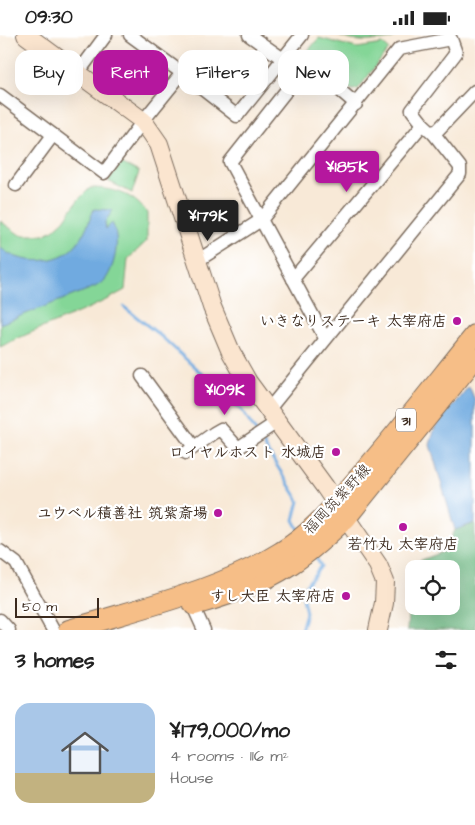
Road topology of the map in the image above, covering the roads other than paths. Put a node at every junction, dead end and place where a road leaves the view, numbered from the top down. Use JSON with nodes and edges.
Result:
{"nodes":[{"id":1,"x":26,"y":35,"type":"edge"},
{"id":2,"x":106,"y":35,"type":"edge"},
{"id":3,"x":130,"y":35,"type":"edge"},
{"id":4,"x":249,"y":35,"type":"edge"},
{"id":5,"x":302,"y":35,"type":"edge"},
{"id":6,"x":47,"y":50,"type":"edge"},
{"id":7,"x":290,"y":50,"type":"edge"},
{"id":8,"x":278,"y":55,"type":"edge"},
{"id":9,"x":278,"y":65,"type":"edge"},
{"id":10,"x":83,"y":66,"type":"edge"},
{"id":11,"x":178,"y":70,"type":"edge"},
{"id":12,"x":83,"y":77,"type":"edge"},
{"id":13,"x":178,"y":78,"type":"edge"},
{"id":14,"x":268,"y":78,"type":"edge"},
{"id":15,"x":475,"y":91,"type":"edge"},
{"id":16,"x":0,"y":95,"type":"edge"},
{"id":17,"x":210,"y":95,"type":"edge"},
{"id":18,"x":254,"y":95,"type":"edge"},
{"id":19,"x":356,"y":104,"type":"junction"},
{"id":20,"x":143,"y":121,"type":"junction"},
{"id":21,"x":422,"y":124,"type":"junction"},
{"id":22,"x":434,"y":134,"type":"junction"},
{"id":23,"x":53,"y":135,"type":"junction"},
{"id":24,"x":16,"y":185,"type":"dead end"},
{"id":25,"x":261,"y":220,"type":"junction"},
{"id":26,"x":198,"y":261,"type":"junction"},
{"id":27,"x":294,"y":279,"type":"junction"},
{"id":28,"x":475,"y":335,"type":"edge"},
{"id":29,"x":325,"y":338,"type":"junction"},
{"id":30,"x":475,"y":358,"type":"edge"},
{"id":31,"x":142,"y":376,"type":"dead end"},
{"id":32,"x":273,"y":416,"type":"junction"},
{"id":33,"x":341,"y":511,"type":"junction"},
{"id":34,"x":0,"y":551,"type":"edge"},
{"id":35,"x":193,"y":606,"type":"junction"},
{"id":36,"x":0,"y":620,"type":"edge"},
{"id":37,"x":9,"y":630,"type":"edge"},
{"id":38,"x":53,"y":630,"type":"edge"},
{"id":39,"x":69,"y":630,"type":"edge"},
{"id":40,"x":114,"y":630,"type":"edge"},
{"id":41,"x":204,"y":630,"type":"edge"},
{"id":42,"x":378,"y":630,"type":"edge"}],
"edges":[{"from":1,"to":6,"type":"street"},
{"from":2,"to":10,"type":"street"},
{"from":3,"to":11,"type":"street"},
{"from":4,"to":8,"type":"street"},
{"from":5,"to":7,"type":"street"},
{"from":9,"to":14,"type":"street"},
{"from":12,"to":20,"type":"street"},
{"from":13,"to":20,"type":"street"},
{"from":15,"to":22,"type":"street"},
{"from":16,"to":23,"type":"street"},
{"from":17,"to":18,"type":"street"},
{"from":19,"to":21,"type":"street"},
{"from":19,"to":25,"type":"street"},
{"from":19,"to":25,"type":"street"},
{"from":20,"to":23,"type":"street"},
{"from":20,"to":26,"type":"street"},
{"from":21,"to":22,"type":"street"},
{"from":21,"to":27,"type":"street"},
{"from":22,"to":29,"type":"street"},
{"from":23,"to":24,"type":"street"},
{"from":25,"to":26,"type":"street"},
{"from":25,"to":27,"type":"street"},
{"from":26,"to":32,"type":"street"},
{"from":27,"to":29,"type":"street"},
{"from":28,"to":33,"type":"main road","name":"福岡筑紫野線","number":"31"},
{"from":29,"to":32,"type":"street"},
{"from":30,"to":33,"type":"main road","name":"福岡筑紫野線","number":"31"},
{"from":31,"to":32,"type":"street"},
{"from":32,"to":33,"type":"street"},
{"from":33,"to":35,"type":"main road","name":"福岡筑紫野線","number":"31"},
{"from":33,"to":39,"type":"main road","name":"福岡筑紫野線","number":"31"},
{"from":33,"to":42,"type":"street"},
{"from":34,"to":38,"type":"street"},
{"from":35,"to":40,"type":"main road","name":"福岡筑紫野線","number":"31"},
{"from":35,"to":41,"type":"street"},
{"from":36,"to":37,"type":"street"}]}
